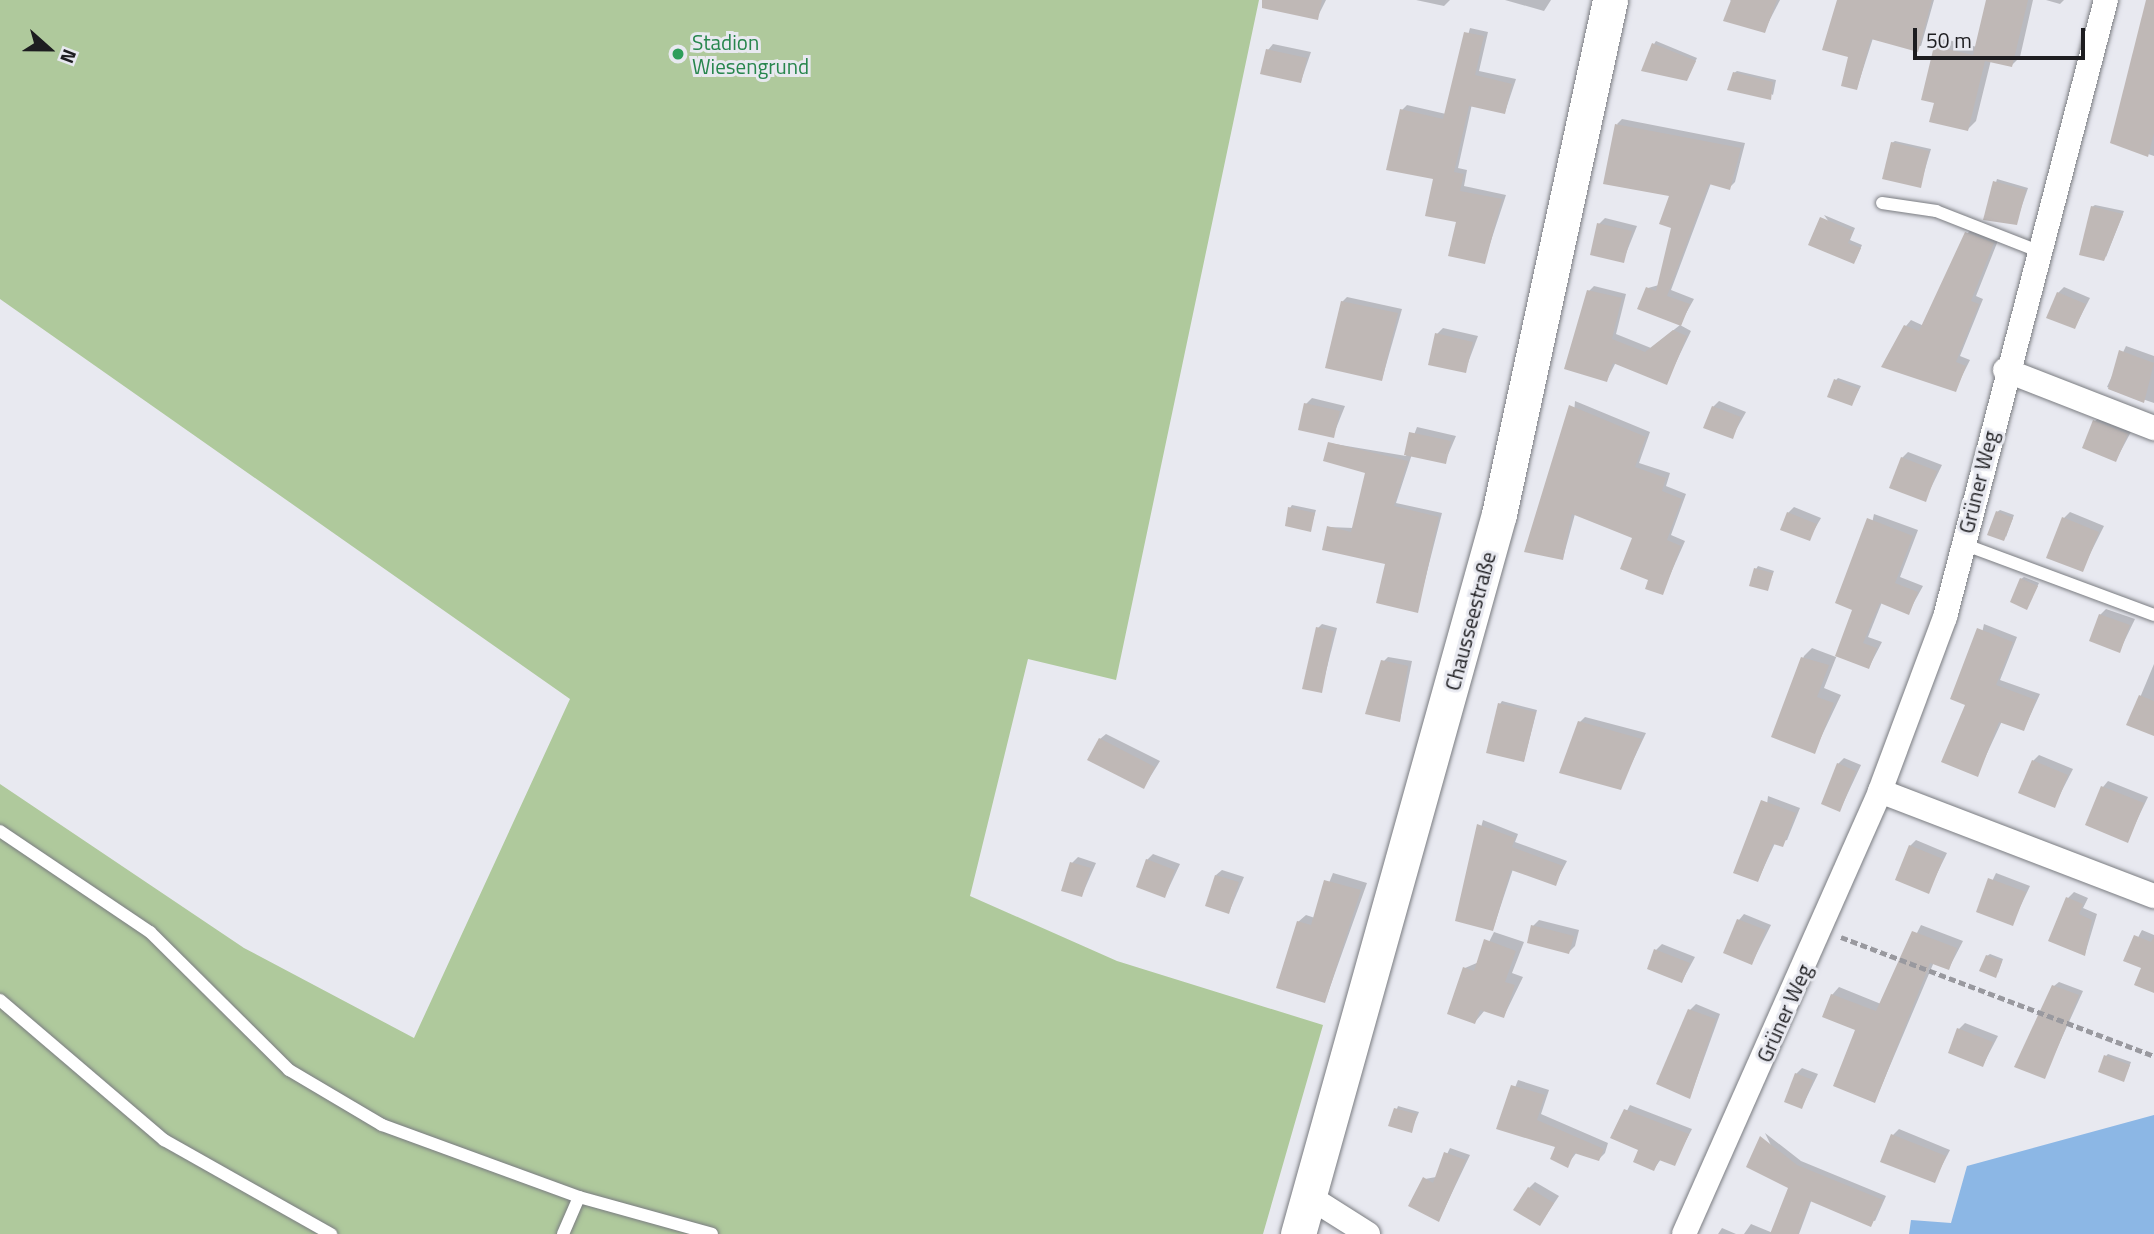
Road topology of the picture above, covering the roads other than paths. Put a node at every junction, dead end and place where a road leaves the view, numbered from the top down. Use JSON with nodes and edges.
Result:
{"nodes":[{"id":1,"x":1610,"y":0,"type":"edge"},
{"id":2,"x":2106,"y":0,"type":"edge"},
{"id":3,"x":1882,"y":203,"type":"dead end"},
{"id":4,"x":2038,"y":251,"type":"junction"},
{"id":5,"x":2005,"y":370,"type":"junction"},
{"id":6,"x":2154,"y":428,"type":"edge"},
{"id":7,"x":1963,"y":544,"type":"junction"},
{"id":8,"x":2154,"y":615,"type":"edge"},
{"id":9,"x":1880,"y":791,"type":"junction"},
{"id":10,"x":0,"y":831,"type":"edge"},
{"id":11,"x":2154,"y":896,"type":"edge"},
{"id":12,"x":0,"y":1000,"type":"edge"},
{"id":13,"x":1308,"y":1196,"type":"junction"},
{"id":14,"x":579,"y":1197,"type":"junction"},
{"id":15,"x":331,"y":1234,"type":"edge"},
{"id":16,"x":563,"y":1234,"type":"edge"},
{"id":17,"x":712,"y":1234,"type":"edge"},
{"id":18,"x":1298,"y":1234,"type":"edge"},
{"id":19,"x":1368,"y":1234,"type":"edge"},
{"id":20,"x":1684,"y":1234,"type":"edge"}],
"edges":[{"from":1,"to":13,"type":"main road","name":"Chausseestraße"},
{"from":2,"to":4,"type":"street","name":"Grüner Weg"},
{"from":3,"to":4,"type":"lane"},
{"from":4,"to":5,"type":"street","name":"Grüner Weg"},
{"from":5,"to":6,"type":"street"},
{"from":5,"to":7,"type":"street","name":"Grüner Weg"},
{"from":7,"to":8,"type":"lane"},
{"from":7,"to":9,"type":"street","name":"Grüner Weg"},
{"from":9,"to":11,"type":"street"},
{"from":9,"to":20,"type":"street","name":"Grüner Weg"},
{"from":10,"to":14,"type":"lane"},
{"from":12,"to":15,"type":"lane"},
{"from":13,"to":18,"type":"main road","name":"Chausseestraße"},
{"from":13,"to":19,"type":"street"},
{"from":14,"to":16,"type":"lane"},
{"from":14,"to":17,"type":"lane"}]}
